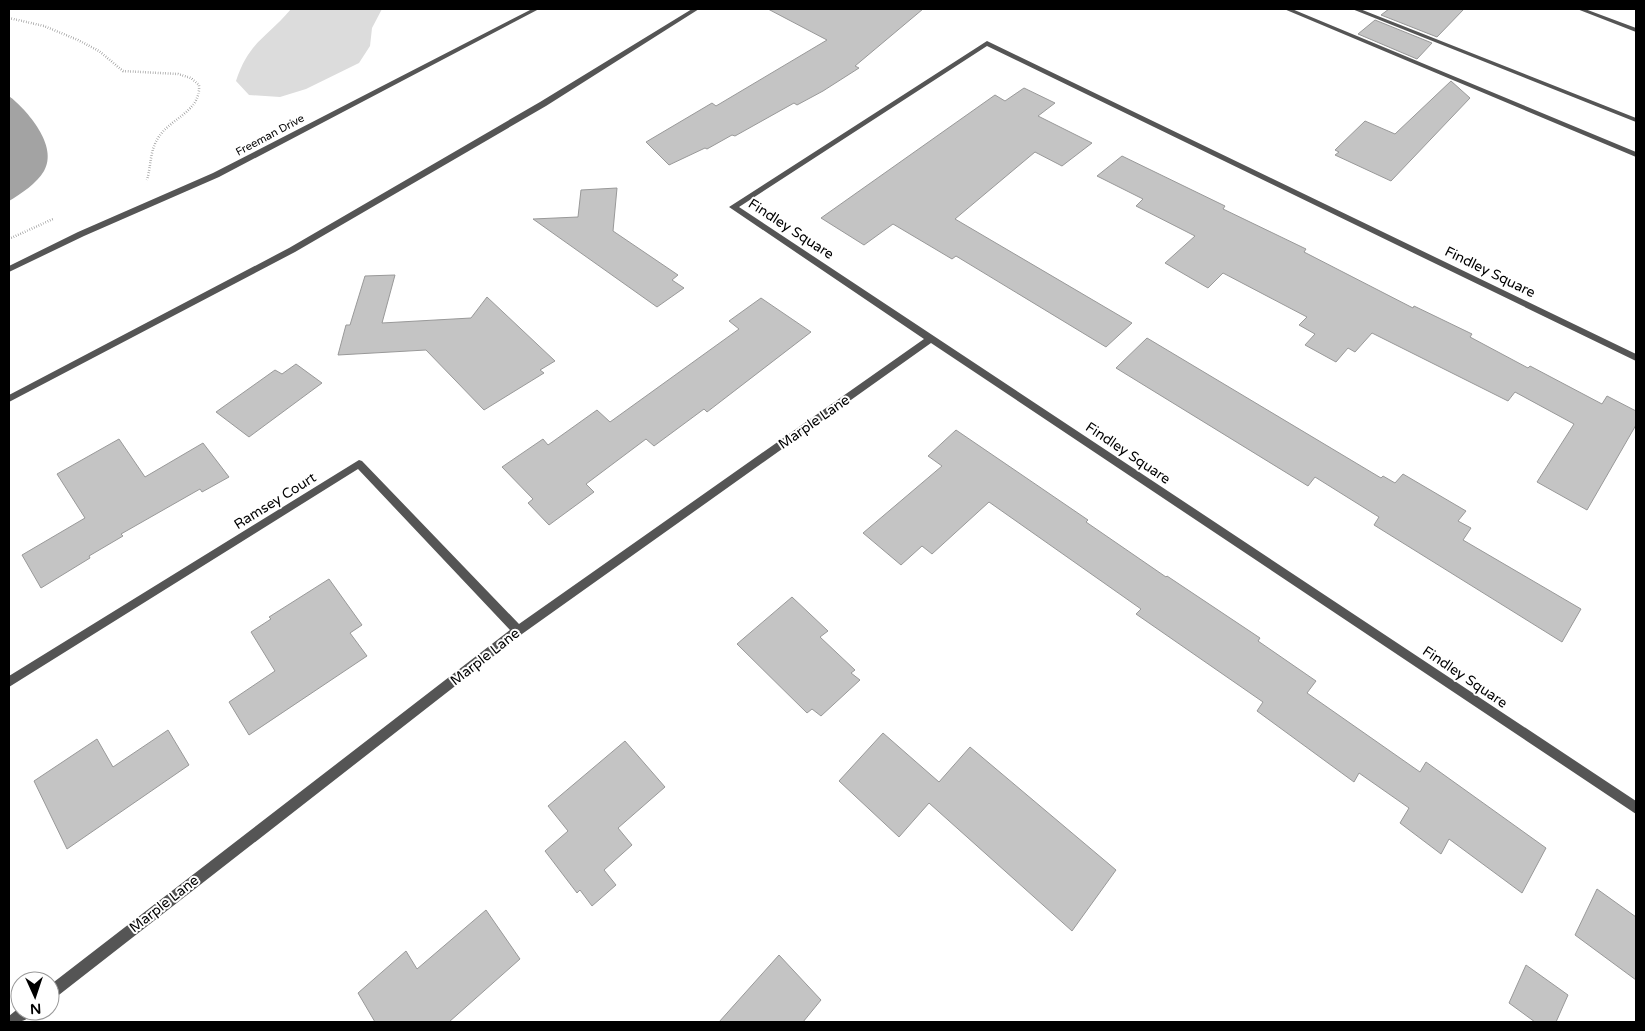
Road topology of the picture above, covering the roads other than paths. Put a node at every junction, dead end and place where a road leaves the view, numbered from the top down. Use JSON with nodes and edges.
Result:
{"nodes":[{"id":1,"x":536,"y":9,"type":"edge"},
{"id":2,"x":696,"y":9,"type":"edge"},
{"id":3,"x":1287,"y":9,"type":"edge"},
{"id":4,"x":1355,"y":9,"type":"edge"},
{"id":5,"x":1580,"y":9,"type":"edge"},
{"id":6,"x":1636,"y":30,"type":"edge"},
{"id":7,"x":1636,"y":120,"type":"edge"},
{"id":8,"x":1636,"y":155,"type":"edge"},
{"id":9,"x":9,"y":269,"type":"edge"},
{"id":10,"x":932,"y":338,"type":"junction"},
{"id":11,"x":1636,"y":358,"type":"edge"},
{"id":12,"x":9,"y":399,"type":"edge"},
{"id":13,"x":518,"y":631,"type":"junction"},
{"id":14,"x":9,"y":682,"type":"edge"},
{"id":15,"x":1636,"y":808,"type":"edge"},
{"id":16,"x":60,"y":984,"type":"edge"}],
"edges":[{"from":1,"to":9,"type":"street","name":"Freeman Drive"},
{"from":2,"to":12,"type":"street"},
{"from":3,"to":8,"type":"street"},
{"from":4,"to":7,"type":"street"},
{"from":5,"to":6,"type":"street"},
{"from":10,"to":11,"type":"street","name":"Findley Square"},
{"from":10,"to":13,"type":"street","name":"Marple Lane"},
{"from":10,"to":15,"type":"street","name":"Findley Square"},
{"from":13,"to":14,"type":"street","name":"Ramsey Court"},
{"from":13,"to":16,"type":"street","name":"Marple Lane"}]}
